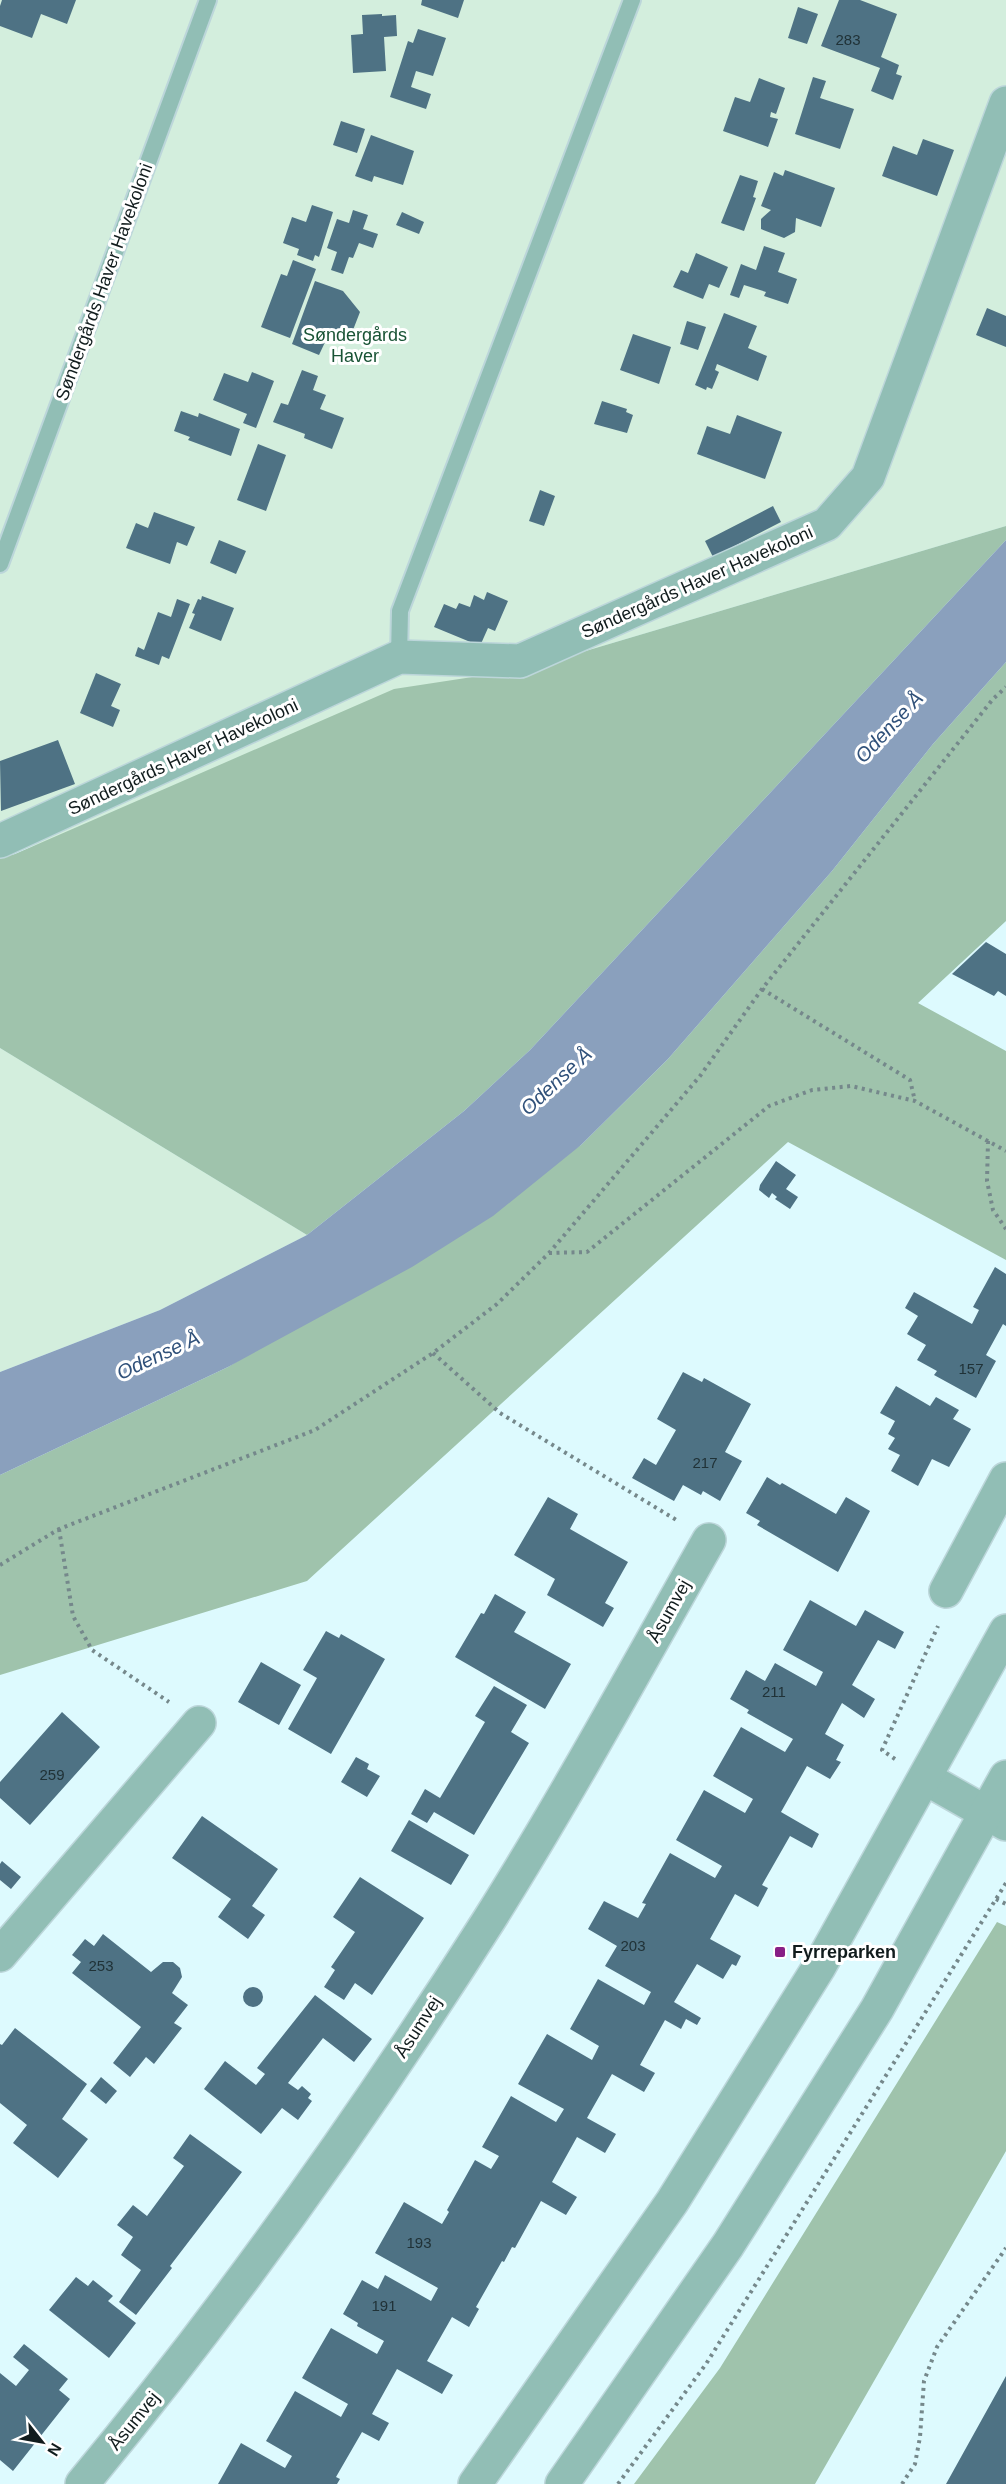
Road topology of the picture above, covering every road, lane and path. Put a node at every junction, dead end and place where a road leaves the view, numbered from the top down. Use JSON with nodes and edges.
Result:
{"nodes":[{"id":1,"x":208,"y":0,"type":"edge"},
{"id":2,"x":632,"y":0,"type":"edge"},
{"id":3,"x":1006,"y":103,"type":"edge"},
{"id":4,"x":0,"y":564,"type":"edge"},
{"id":5,"x":399,"y":657,"type":"junction"},
{"id":6,"x":1006,"y":687,"type":"edge"},
{"id":7,"x":0,"y":841,"type":"edge"},
{"id":8,"x":762,"y":989,"type":"junction"},
{"id":9,"x":915,"y":1101,"type":"junction"},
{"id":10,"x":988,"y":1141,"type":"junction"},
{"id":11,"x":1006,"y":1151,"type":"edge"},
{"id":12,"x":1006,"y":1229,"type":"edge"},
{"id":13,"x":549,"y":1253,"type":"junction"},
{"id":14,"x":433,"y":1353,"type":"junction"},
{"id":15,"x":1006,"y":1479,"type":"edge"},
{"id":16,"x":59,"y":1529,"type":"junction"},
{"id":17,"x":709,"y":1540,"type":"joint"},
{"id":18,"x":0,"y":1565,"type":"edge"},
{"id":19,"x":946,"y":1591,"type":"joint"},
{"id":20,"x":1006,"y":1631,"type":"edge"},
{"id":21,"x":199,"y":1723,"type":"joint"},
{"id":22,"x":1006,"y":1777,"type":"edge"},
{"id":23,"x":925,"y":1778,"type":"junction"},
{"id":24,"x":996,"y":1818,"type":"edge"},
{"id":25,"x":1006,"y":1883,"type":"edge"},
{"id":26,"x":996,"y":1899,"type":"junction"},
{"id":27,"x":1006,"y":1904,"type":"edge"},
{"id":28,"x":0,"y":1955,"type":"edge"},
{"id":29,"x":1006,"y":2248,"type":"edge"},
{"id":30,"x":82,"y":2484,"type":"edge"},
{"id":31,"x":475,"y":2484,"type":"edge"},
{"id":32,"x":562,"y":2484,"type":"edge"},
{"id":33,"x":618,"y":2484,"type":"edge"},
{"id":34,"x":902,"y":2484,"type":"edge"}],
"edges":[{"from":1,"to":4,"type":"lane","name":"Søndergårds Haver Havekoloni"},
{"from":2,"to":5,"type":"lane"},
{"from":3,"to":5,"type":"street","name":"Søndergårds Haver Havekoloni"},
{"from":5,"to":7,"type":"street","name":"Søndergårds Haver Havekoloni"},
{"from":6,"to":8,"type":"path"},
{"from":8,"to":9,"type":"path"},
{"from":8,"to":13,"type":"path"},
{"from":9,"to":10,"type":"path"},
{"from":9,"to":13,"type":"path"},
{"from":10,"to":11,"type":"path"},
{"from":10,"to":12,"type":"path"},
{"from":13,"to":14,"type":"path"},
{"from":14,"to":16,"type":"path"},
{"from":14,"to":17,"type":"path"},
{"from":15,"to":19,"type":"street"},
{"from":16,"to":18,"type":"path"},
{"from":16,"to":21,"type":"path"},
{"from":17,"to":30,"type":"street","name":"Åsumvej"},
{"from":19,"to":23,"type":"path"},
{"from":20,"to":23,"type":"street"},
{"from":21,"to":28,"type":"street"},
{"from":22,"to":24,"type":"street"},
{"from":23,"to":24,"type":"street"},
{"from":23,"to":31,"type":"street"},
{"from":24,"to":32,"type":"street"},
{"from":25,"to":26,"type":"path"},
{"from":26,"to":27,"type":"path"},
{"from":26,"to":33,"type":"path"},
{"from":29,"to":34,"type":"path"}]}
